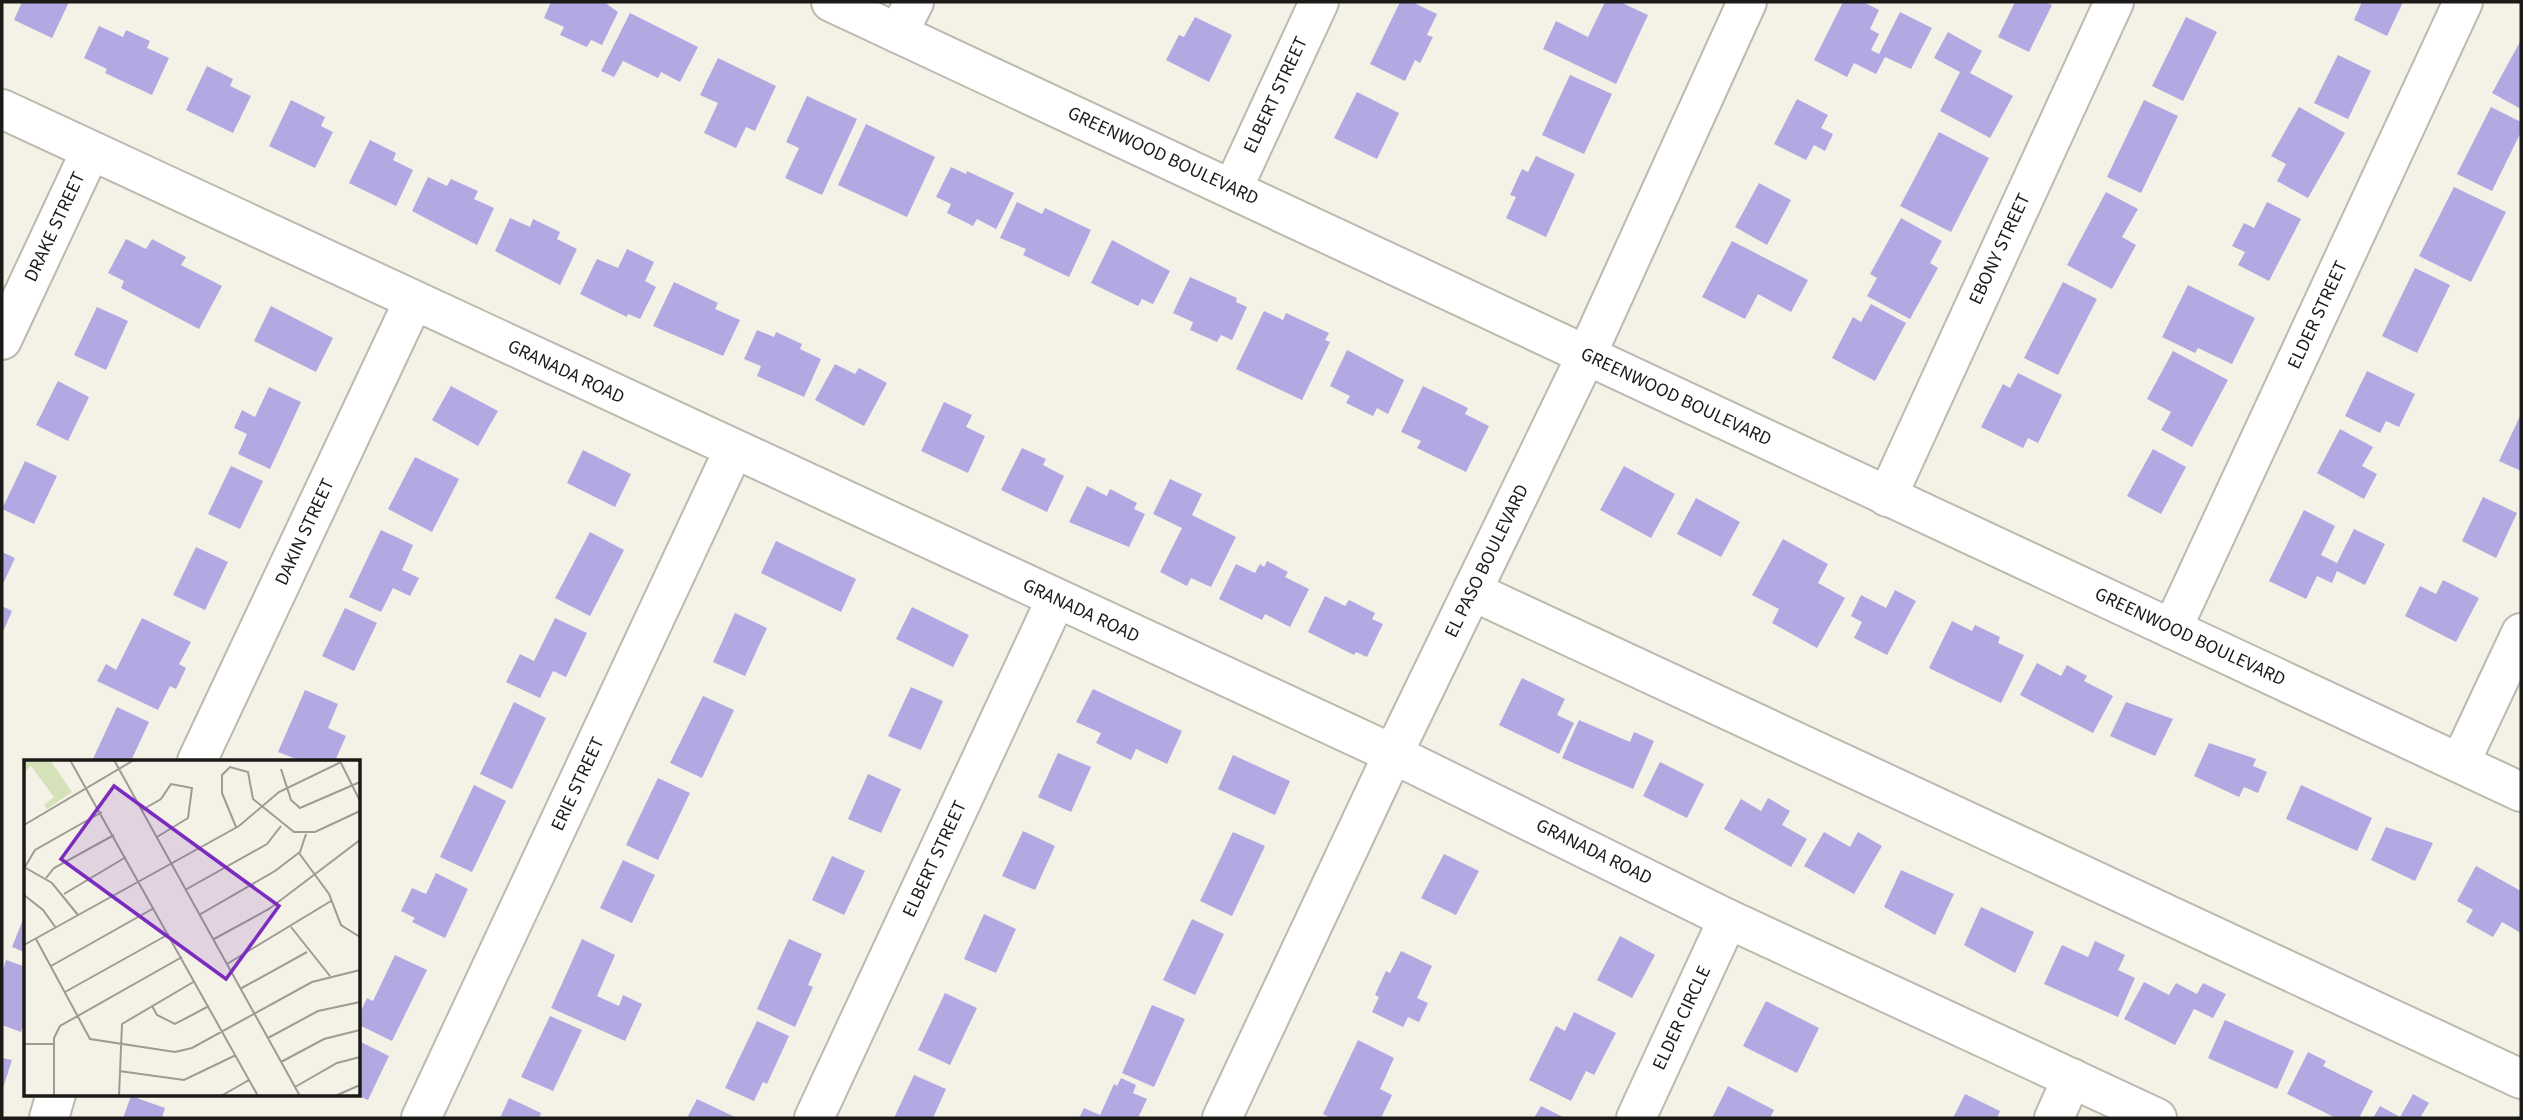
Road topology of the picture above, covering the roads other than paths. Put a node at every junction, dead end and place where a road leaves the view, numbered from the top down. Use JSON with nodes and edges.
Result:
{"nodes":[{"id":1,"x":831,"y":2,"type":"edge"},
{"id":2,"x":1319,"y":2,"type":"edge"},
{"id":3,"x":1747,"y":2,"type":"edge"},
{"id":4,"x":2114,"y":2,"type":"edge"},
{"id":5,"x":2463,"y":2,"type":"edge"},
{"id":6,"x":906,"y":18,"type":"edge"},
{"id":7,"x":2,"y":109,"type":"edge"},
{"id":8,"x":90,"y":152,"type":"junction"},
{"id":9,"x":1233,"y":188,"type":"junction"},
{"id":10,"x":412,"y":302,"type":"junction"},
{"id":11,"x":2,"y":340,"type":"edge"},
{"id":12,"x":1587,"y":354,"type":"junction"},
{"id":13,"x":734,"y":449,"type":"junction"},
{"id":14,"x":1887,"y":497,"type":"junction"},
{"id":15,"x":1472,"y":592,"type":"junction"},
{"id":16,"x":1056,"y":599,"type":"junction"},
{"id":17,"x":2172,"y":629,"type":"junction"},
{"id":18,"x":2521,"y":633,"type":"edge"},
{"id":19,"x":1393,"y":754,"type":"junction"},
{"id":20,"x":197,"y":760,"type":"edge"},
{"id":21,"x":2460,"y":763,"type":"junction"},
{"id":22,"x":2521,"y":792,"type":"edge"},
{"id":23,"x":1728,"y":919,"type":"junction"},
{"id":24,"x":2072,"y":1078,"type":"junction"},
{"id":25,"x":2521,"y":1079,"type":"edge"},
{"id":26,"x":55,"y":1096,"type":"edge"},
{"id":27,"x":49,"y":1118,"type":"edge"},
{"id":28,"x":421,"y":1118,"type":"edge"},
{"id":29,"x":814,"y":1118,"type":"edge"},
{"id":30,"x":1222,"y":1118,"type":"edge"},
{"id":31,"x":1636,"y":1118,"type":"edge"},
{"id":32,"x":2054,"y":1118,"type":"edge"},
{"id":33,"x":2157,"y":1118,"type":"edge"}],
"edges":[{"from":1,"to":6,"type":"street","name":"GREENWOOD BOULEVARD"},
{"from":2,"to":9,"type":"street","name":"ELBERT STREET"},
{"from":3,"to":12,"type":"street","name":"EL PASO BOULEVARD"},
{"from":4,"to":14,"type":"street","name":"EBONY STREET"},
{"from":5,"to":17,"type":"street","name":"ELDER STREET"},
{"from":6,"to":9,"type":"street","name":"GREENWOOD BOULEVARD"},
{"from":7,"to":8,"type":"street","name":"GRANADA ROAD"},
{"from":8,"to":10,"type":"street","name":"GRANADA ROAD"},
{"from":8,"to":11,"type":"street","name":"DRAKE STREET"},
{"from":9,"to":12,"type":"street","name":"GREENWOOD BOULEVARD"},
{"from":10,"to":13,"type":"street","name":"GRANADA ROAD"},
{"from":10,"to":20,"type":"street","name":"DAKIN STREET"},
{"from":12,"to":14,"type":"street","name":"GREENWOOD BOULEVARD"},
{"from":12,"to":15,"type":"street","name":"EL PASO BOULEVARD"},
{"from":13,"to":16,"type":"street","name":"GRANADA ROAD"},
{"from":13,"to":28,"type":"street","name":"ERIE STREET"},
{"from":14,"to":17,"type":"street","name":"GREENWOOD BOULEVARD"},
{"from":15,"to":19,"type":"street","name":"EL PASO BOULEVARD"},
{"from":15,"to":25,"type":"street"},
{"from":16,"to":19,"type":"street","name":"GRANADA ROAD"},
{"from":16,"to":29,"type":"street","name":"ELBERT STREET"},
{"from":17,"to":21,"type":"street","name":"GREENWOOD BOULEVARD"},
{"from":18,"to":21,"type":"street"},
{"from":19,"to":23,"type":"street","name":"GRANADA ROAD"},
{"from":19,"to":30,"type":"street","name":"EL PASO BOULEVARD"},
{"from":21,"to":22,"type":"street","name":"GREENWOOD BOULEVARD"},
{"from":23,"to":24,"type":"street","name":"GRANADA ROAD"},
{"from":23,"to":31,"type":"street","name":"ELDER CIRCLE"},
{"from":24,"to":32,"type":"street"},
{"from":24,"to":33,"type":"street","name":"GRANADA ROAD"},
{"from":26,"to":27,"type":"street"}]}
